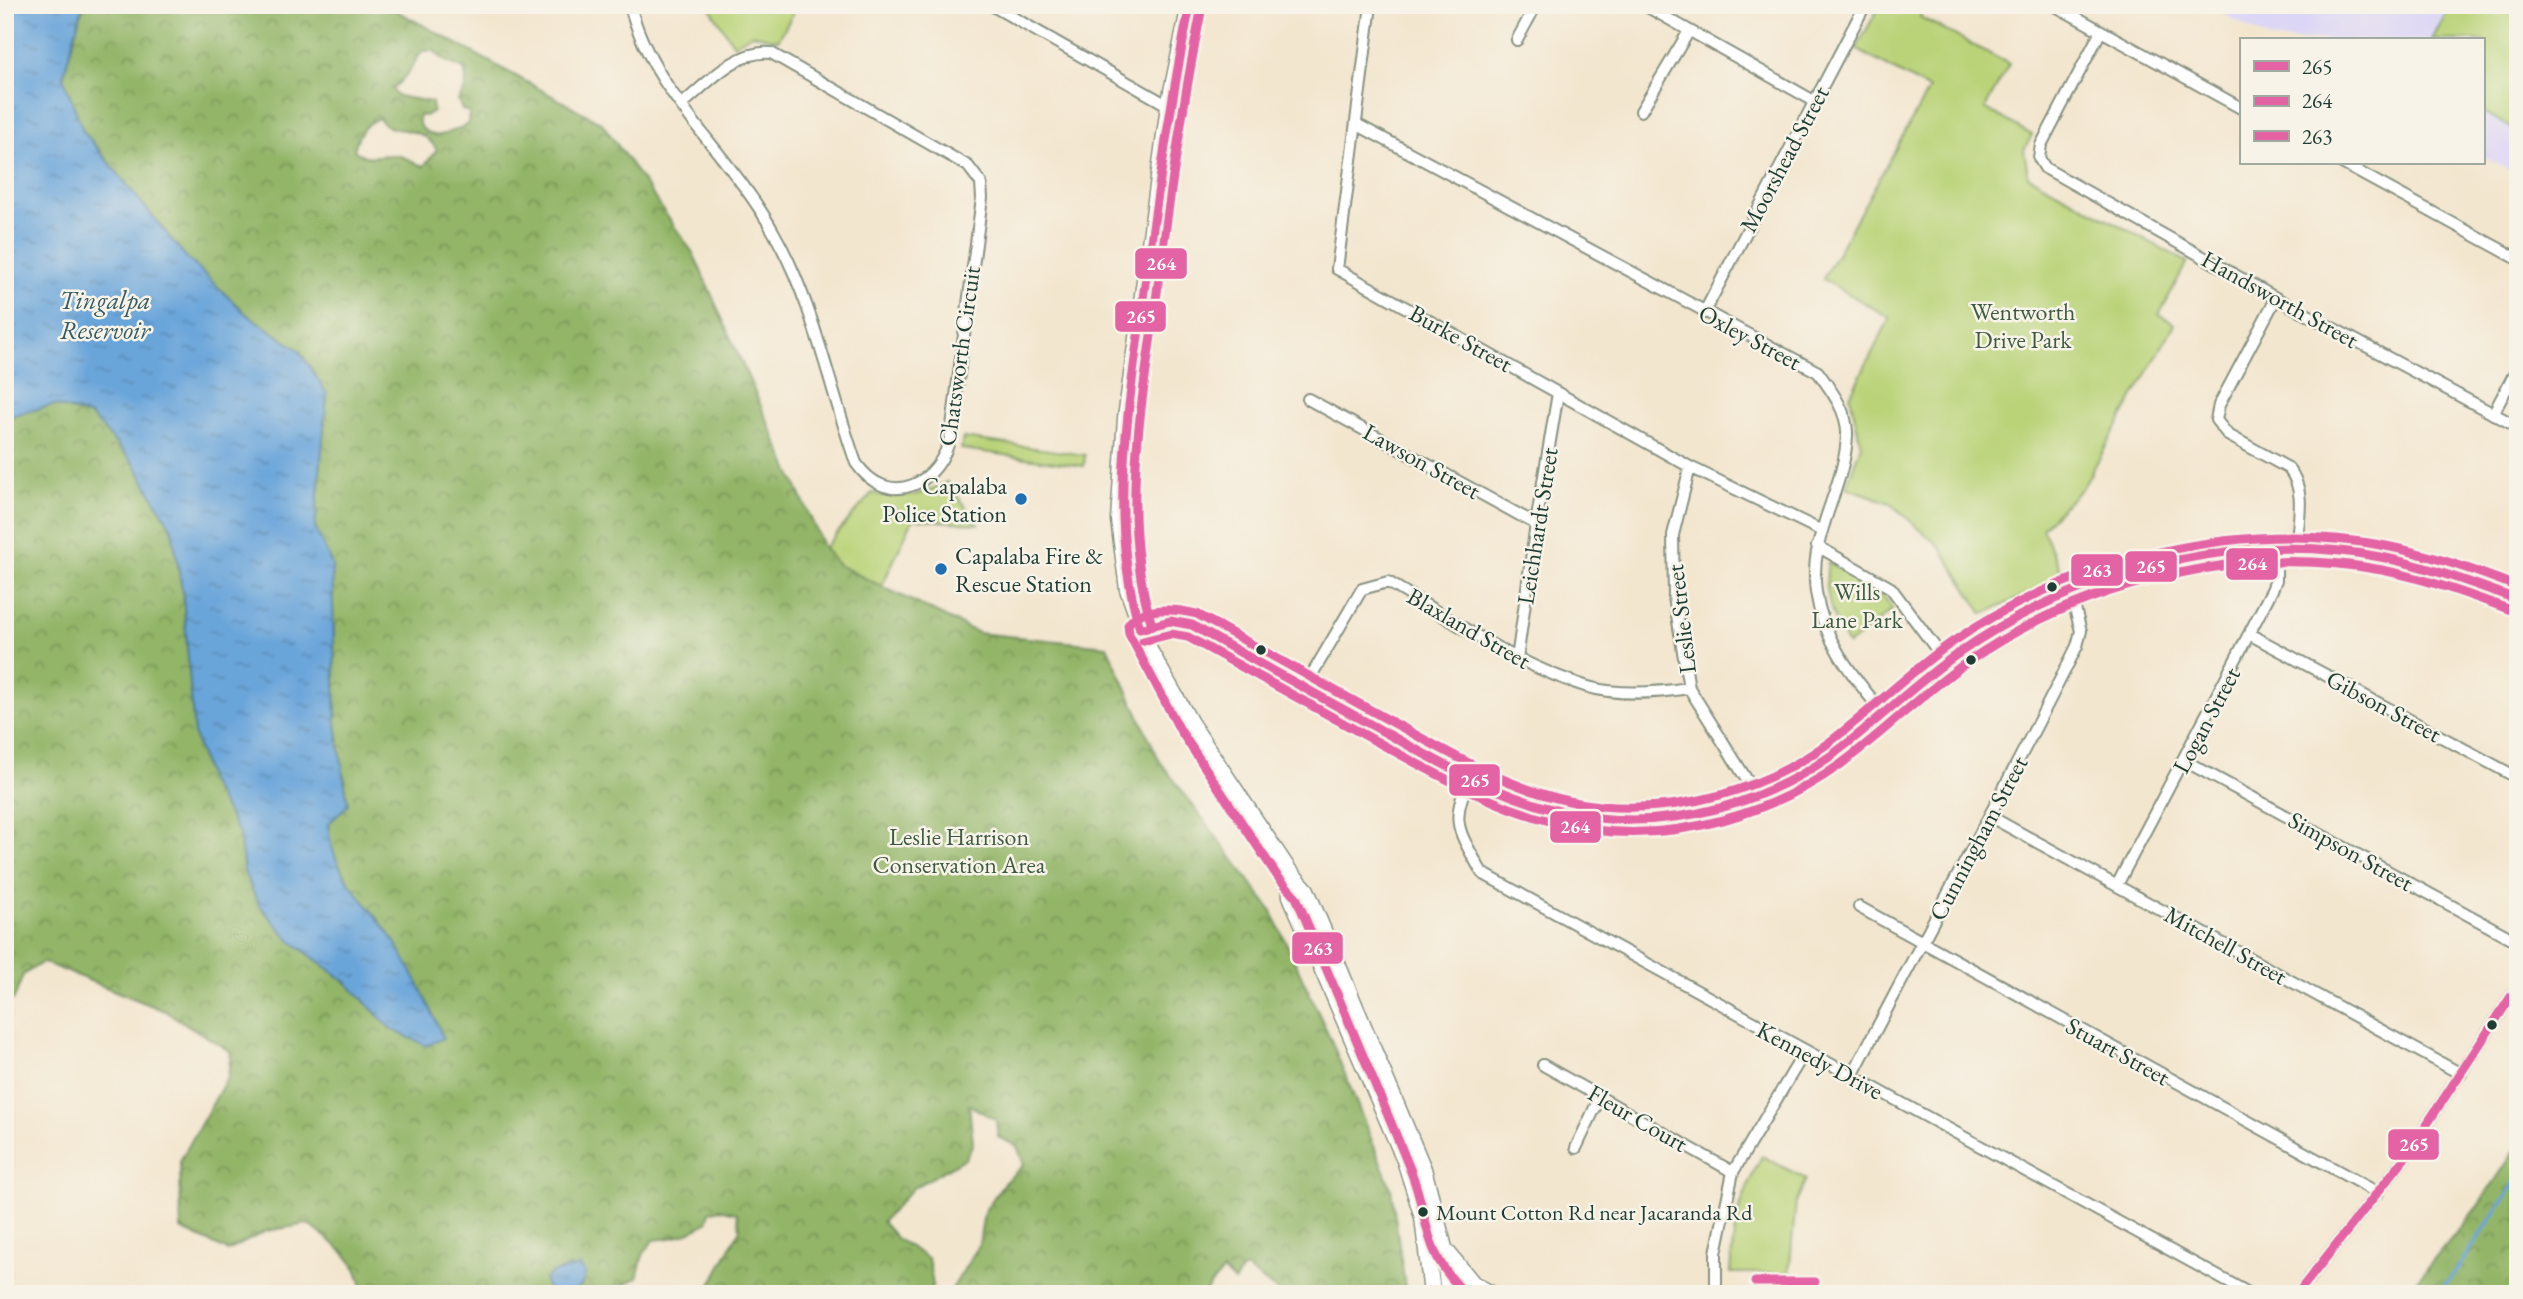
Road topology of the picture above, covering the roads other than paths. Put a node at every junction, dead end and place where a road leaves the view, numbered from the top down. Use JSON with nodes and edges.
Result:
{"nodes":[{"id":1,"x":630,"y":5,"type":"edge"},
{"id":2,"x":991,"y":5,"type":"edge"},
{"id":3,"x":1190,"y":5,"type":"edge"},
{"id":4,"x":1371,"y":5,"type":"edge"},
{"id":5,"x":1536,"y":5,"type":"edge"},
{"id":6,"x":1644,"y":5,"type":"edge"},
{"id":7,"x":1865,"y":5,"type":"edge"},
{"id":8,"x":2054,"y":5,"type":"edge"},
{"id":9,"x":1689,"y":31,"type":"junction"},
{"id":10,"x":2101,"y":32,"type":"junction"},
{"id":11,"x":1517,"y":40,"type":"dead end"},
{"id":12,"x":1814,"y":102,"type":"junction"},
{"id":13,"x":681,"y":105,"type":"junction"},
{"id":14,"x":1169,"y":106,"type":"junction"},
{"id":15,"x":2240,"y":107,"type":"edge"},
{"id":16,"x":1641,"y":111,"type":"dead end"},
{"id":17,"x":1356,"y":124,"type":"junction"},
{"id":18,"x":2344,"y":164,"type":"edge"},
{"id":19,"x":2518,"y":259,"type":"edge"},
{"id":20,"x":2276,"y":298,"type":"junction"},
{"id":21,"x":1704,"y":313,"type":"junction"},
{"id":22,"x":2518,"y":368,"type":"edge"},
{"id":23,"x":1558,"y":393,"type":"junction"},
{"id":24,"x":1308,"y":399,"type":"dead end"},
{"id":25,"x":2493,"y":414,"type":"junction"},
{"id":26,"x":2518,"y":427,"type":"edge"},
{"id":27,"x":1690,"y":467,"type":"junction"},
{"id":28,"x":1536,"y":524,"type":"junction"},
{"id":29,"x":1820,"y":530,"type":"junction"},
{"id":30,"x":1817,"y":545,"type":"junction"},
{"id":31,"x":2296,"y":548,"type":"junction"},
{"id":32,"x":2276,"y":549,"type":"junction"},
{"id":33,"x":2071,"y":594,"type":"junction"},
{"id":34,"x":2518,"y":600,"type":"edge"},
{"id":35,"x":1140,"y":629,"type":"junction"},
{"id":36,"x":2251,"y":635,"type":"junction"},
{"id":37,"x":1517,"y":659,"type":"junction"},
{"id":38,"x":1946,"y":662,"type":"junction"},
{"id":39,"x":1304,"y":688,"type":"junction"},
{"id":40,"x":1689,"y":688,"type":"junction"},
{"id":41,"x":1883,"y":713,"type":"junction"},
{"id":42,"x":2185,"y":761,"type":"junction"},
{"id":43,"x":1470,"y":778,"type":"junction"},
{"id":44,"x":2518,"y":778,"type":"edge"},
{"id":45,"x":1757,"y":796,"type":"junction"},
{"id":46,"x":1991,"y":817,"type":"junction"},
{"id":47,"x":1288,"y":870,"type":"junction"},
{"id":48,"x":2118,"y":885,"type":"junction"},
{"id":49,"x":1859,"y":907,"type":"dead end"},
{"id":50,"x":2518,"y":942,"type":"edge"},
{"id":51,"x":1920,"y":943,"type":"junction"},
{"id":52,"x":2518,"y":986,"type":"edge"},
{"id":53,"x":1804,"y":1053,"type":"junction"},
{"id":54,"x":1543,"y":1065,"type":"dead end"},
{"id":55,"x":2461,"y":1074,"type":"junction"},
{"id":56,"x":1852,"y":1076,"type":"junction"},
{"id":57,"x":1600,"y":1097,"type":"junction"},
{"id":58,"x":1576,"y":1148,"type":"dead end"},
{"id":59,"x":1733,"y":1172,"type":"junction"},
{"id":60,"x":2378,"y":1193,"type":"junction"},
{"id":61,"x":1444,"y":1248,"type":"junction"},
{"id":62,"x":1432,"y":1294,"type":"edge"},
{"id":63,"x":1449,"y":1294,"type":"edge"},
{"id":64,"x":1491,"y":1294,"type":"edge"},
{"id":65,"x":1716,"y":1294,"type":"edge"},
{"id":66,"x":1755,"y":1294,"type":"edge"},
{"id":67,"x":1815,"y":1294,"type":"edge"},
{"id":68,"x":2250,"y":1294,"type":"edge"},
{"id":69,"x":2297,"y":1294,"type":"edge"}],
"edges":[{"from":1,"to":13,"type":"street","name":"Chatsworth Circuit"},
{"from":2,"to":14,"type":"street"},
{"from":3,"to":14,"type":"main road"},
{"from":4,"to":17,"type":"street","name":"Burke Street"},
{"from":5,"to":11,"type":"street"},
{"from":6,"to":9,"type":"street"},
{"from":7,"to":12,"type":"street","name":"Moorshead Street"},
{"from":8,"to":10,"type":"street"},
{"from":9,"to":12,"type":"street"},
{"from":9,"to":16,"type":"street"},
{"from":10,"to":15,"type":"street"},
{"from":10,"to":20,"type":"street","name":"Handsworth Street"},
{"from":12,"to":21,"type":"street","name":"Moorshead Street"},
{"from":13,"to":13,"type":"street","name":"Chatsworth Circuit"},
{"from":14,"to":35,"type":"main road"},
{"from":17,"to":21,"type":"street","name":"Oxley Street"},
{"from":17,"to":23,"type":"street","name":"Burke Street"},
{"from":18,"to":19,"type":"street"},
{"from":20,"to":25,"type":"street","name":"Handsworth Street"},
{"from":20,"to":31,"type":"street"},
{"from":21,"to":29,"type":"street","name":"Oxley Street"},
{"from":22,"to":25,"type":"street"},
{"from":23,"to":27,"type":"street","name":"Burke Street"},
{"from":23,"to":28,"type":"street","name":"Leichhardt Street"},
{"from":24,"to":28,"type":"street","name":"Lawson Street"},
{"from":25,"to":26,"type":"street","name":"Handsworth Street"},
{"from":27,"to":29,"type":"street","name":"Burke Street"},
{"from":27,"to":40,"type":"street","name":"Leslie Street"},
{"from":28,"to":37,"type":"street","name":"Leichhardt Street"},
{"from":29,"to":30,"type":"street","name":"Oxley Street"},
{"from":30,"to":38,"type":"street"},
{"from":30,"to":41,"type":"street","name":"Oxley Street"},
{"from":31,"to":32,"type":"street"},
{"from":31,"to":34,"type":"street"},
{"from":32,"to":33,"type":"street"},
{"from":32,"to":36,"type":"street","name":"Logan Street"},
{"from":33,"to":38,"type":"street"},
{"from":33,"to":46,"type":"street","name":"Cunningham Street"},
{"from":35,"to":39,"type":"street"},
{"from":35,"to":47,"type":"main road"},
{"from":36,"to":42,"type":"street","name":"Logan Street"},
{"from":36,"to":44,"type":"street","name":"Gibson Street"},
{"from":37,"to":39,"type":"street","name":"Blaxland Street"},
{"from":37,"to":40,"type":"street","name":"Blaxland Street"},
{"from":38,"to":41,"type":"street"},
{"from":39,"to":43,"type":"street"},
{"from":40,"to":45,"type":"street","name":"Leslie Street"},
{"from":41,"to":45,"type":"street"},
{"from":42,"to":48,"type":"street","name":"Logan Street"},
{"from":42,"to":50,"type":"street","name":"Simpson Street"},
{"from":43,"to":45,"type":"street"},
{"from":43,"to":53,"type":"street","name":"Kennedy Drive"},
{"from":46,"to":48,"type":"street","name":"Mitchell Street"},
{"from":46,"to":51,"type":"street","name":"Cunningham Street"},
{"from":47,"to":61,"type":"main road"},
{"from":47,"to":62,"type":"main road"},
{"from":48,"to":55,"type":"street","name":"Mitchell Street"},
{"from":49,"to":51,"type":"street","name":"Stuart Street"},
{"from":51,"to":56,"type":"street","name":"Cunningham Street"},
{"from":51,"to":60,"type":"street","name":"Stuart Street"},
{"from":52,"to":55,"type":"street"},
{"from":53,"to":56,"type":"street","name":"Kennedy Drive"},
{"from":53,"to":59,"type":"street"},
{"from":54,"to":57,"type":"street","name":"Fleur Court"},
{"from":55,"to":60,"type":"street"},
{"from":56,"to":68,"type":"street","name":"Kennedy Drive"},
{"from":57,"to":58,"type":"street"},
{"from":57,"to":59,"type":"street","name":"Fleur Court"},
{"from":59,"to":65,"type":"street"},
{"from":60,"to":69,"type":"street"},
{"from":61,"to":63,"type":"main road"},
{"from":61,"to":64,"type":"main road"},
{"from":66,"to":67,"type":"street"}]}
